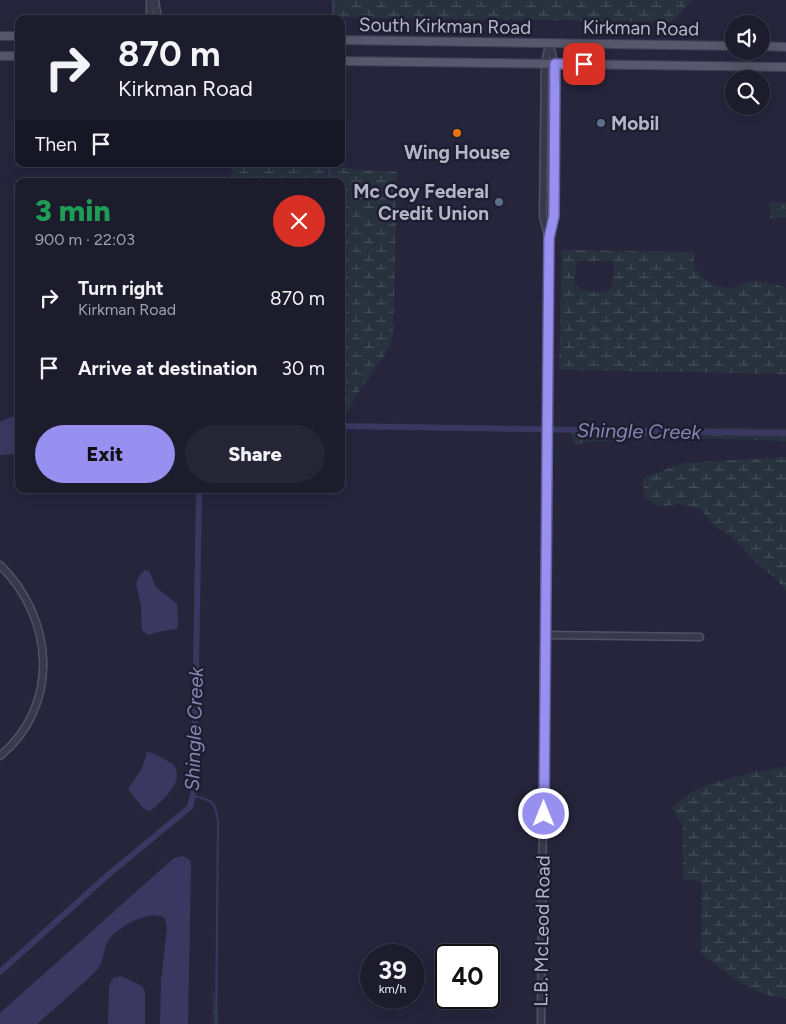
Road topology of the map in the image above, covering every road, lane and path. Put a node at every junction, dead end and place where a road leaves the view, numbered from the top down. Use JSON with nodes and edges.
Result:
{"nodes":[{"id":1,"x":150,"y":0,"type":"edge"},
{"id":2,"x":156,"y":0,"type":"edge"},
{"id":3,"x":150,"y":15,"type":"edge"},
{"id":4,"x":158,"y":15,"type":"edge"},
{"id":5,"x":0,"y":36,"type":"edge"},
{"id":6,"x":15,"y":36,"type":"edge"},
{"id":7,"x":345,"y":40,"type":"edge"},
{"id":8,"x":549,"y":43,"type":"junction"},
{"id":9,"x":725,"y":46,"type":"edge"},
{"id":10,"x":770,"y":46,"type":"edge"},
{"id":11,"x":786,"y":47,"type":"edge"},
{"id":12,"x":0,"y":56,"type":"edge"},
{"id":13,"x":15,"y":56,"type":"edge"},
{"id":14,"x":345,"y":61,"type":"edge"},
{"id":15,"x":545,"y":64,"type":"junction"},
{"id":16,"x":555,"y":64,"type":"junction"},
{"id":17,"x":786,"y":67,"type":"edge"},
{"id":18,"x":549,"y":238,"type":"junction"},
{"id":19,"x":0,"y":565,"type":"edge"},
{"id":20,"x":545,"y":635,"type":"junction"},
{"id":21,"x":700,"y":637,"type":"dead end"},
{"id":22,"x":0,"y":756,"type":"edge"},
{"id":23,"x":541,"y":1024,"type":"edge"}],
"edges":[{"from":1,"to":3,"type":"street"},
{"from":2,"to":4,"type":"street"},
{"from":5,"to":6,"type":"main road"},
{"from":7,"to":8,"type":"main road","name":"South Kirkman Road"},
{"from":8,"to":9,"type":"main road","name":"Kirkman Road"},
{"from":8,"to":15,"type":"street","name":"L.B. McLeod Road"},
{"from":8,"to":16,"type":"street","name":"L.B. McLeod Road"},
{"from":10,"to":11,"type":"main road"},
{"from":12,"to":13,"type":"main road"},
{"from":14,"to":15,"type":"main road","name":"South Kirkman Road"},
{"from":15,"to":16,"type":"main road","name":"Kirkman Road"},
{"from":15,"to":18,"type":"street","name":"L.B. McLeod Road"},
{"from":16,"to":17,"type":"main road","name":"Kirkman Road"},
{"from":16,"to":18,"type":"street","name":"L.B. McLeod Road"},
{"from":18,"to":20,"type":"street","name":"L.B. McLeod Road"},
{"from":19,"to":22,"type":"street"},
{"from":20,"to":21,"type":"street"},
{"from":20,"to":23,"type":"street","name":"L.B. McLeod Road"}]}
